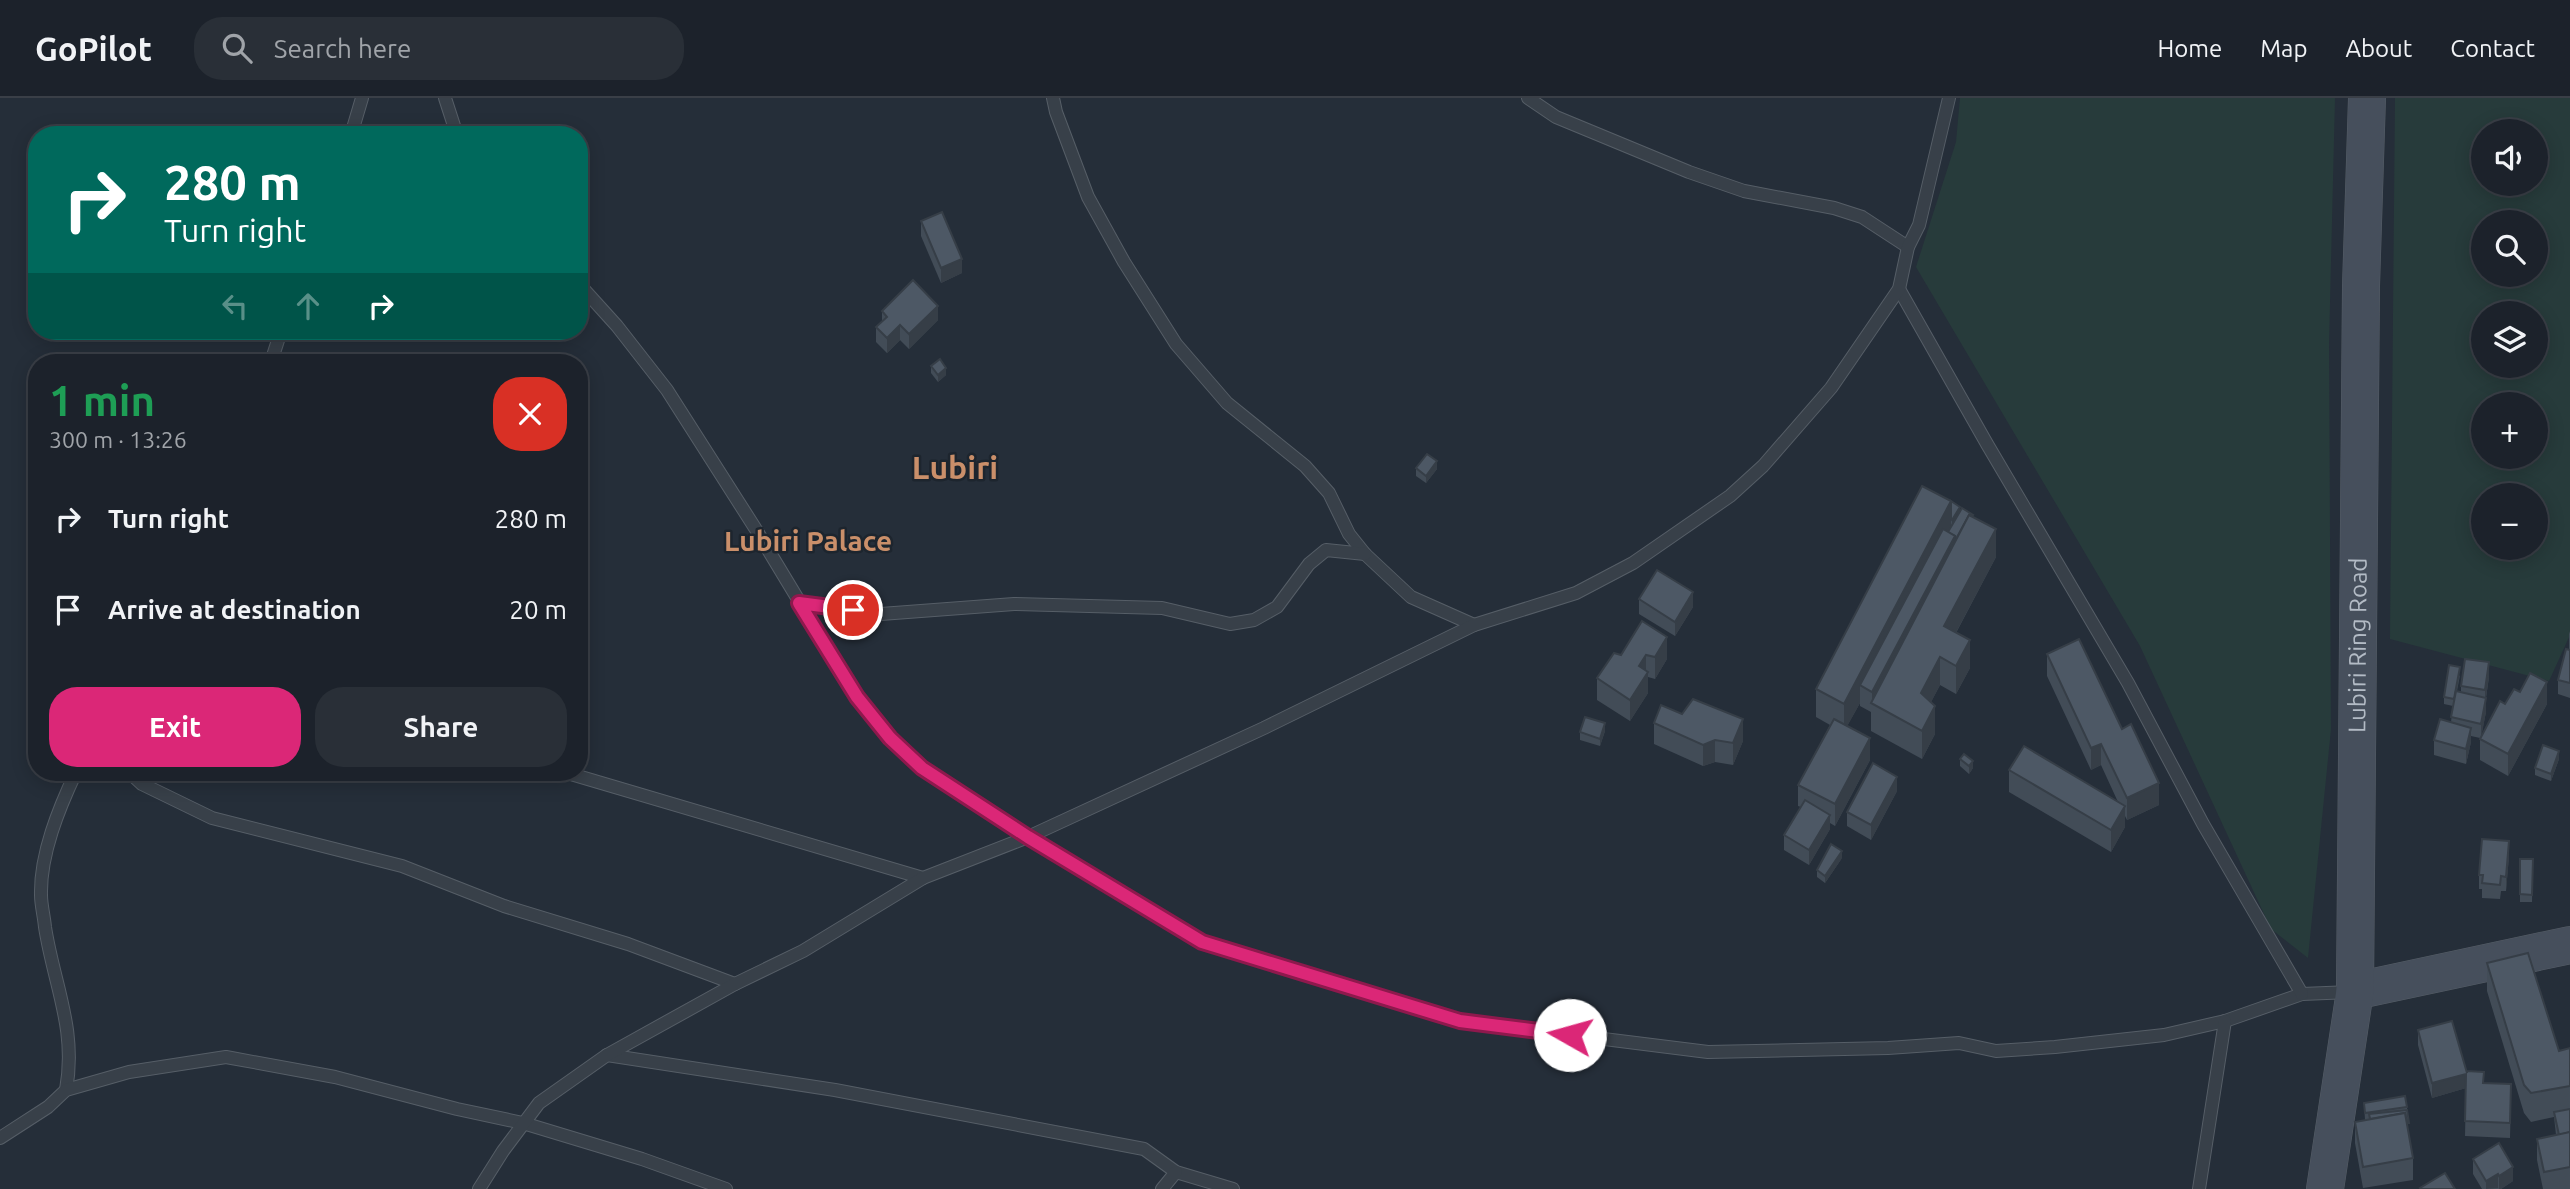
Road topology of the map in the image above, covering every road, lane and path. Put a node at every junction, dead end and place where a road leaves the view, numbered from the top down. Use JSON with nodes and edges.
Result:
{"nodes":[{"id":1,"x":362,"y":98,"type":"edge"},
{"id":2,"x":445,"y":98,"type":"edge"},
{"id":3,"x":1053,"y":98,"type":"edge"},
{"id":4,"x":1528,"y":98,"type":"edge"},
{"id":5,"x":1949,"y":98,"type":"edge"},
{"id":6,"x":2367,"y":98,"type":"edge"},
{"id":7,"x":354,"y":126,"type":"edge"},
{"id":8,"x":454,"y":126,"type":"edge"},
{"id":9,"x":1908,"y":247,"type":"junction"},
{"id":10,"x":1899,"y":289,"type":"junction"},
{"id":11,"x":588,"y":294,"type":"edge"},
{"id":12,"x":1365,"y":554,"type":"junction"},
{"id":13,"x":799,"y":603,"type":"junction"},
{"id":14,"x":1474,"y":625,"type":"junction"},
{"id":15,"x":588,"y":779,"type":"edge"},
{"id":16,"x":72,"y":781,"type":"edge"},
{"id":17,"x":139,"y":781,"type":"edge"},
{"id":18,"x":1028,"y":837,"type":"junction"},
{"id":19,"x":923,"y":878,"type":"junction"},
{"id":20,"x":2570,"y":945,"type":"edge"},
{"id":21,"x":734,"y":984,"type":"junction"},
{"id":22,"x":2355,"y":992,"type":"junction"},
{"id":23,"x":2302,"y":994,"type":"junction"},
{"id":24,"x":2225,"y":1021,"type":"junction"},
{"id":25,"x":607,"y":1055,"type":"junction"},
{"id":26,"x":66,"y":1090,"type":"junction"},
{"id":27,"x":523,"y":1123,"type":"junction"},
{"id":28,"x":0,"y":1138,"type":"edge"},
{"id":29,"x":1177,"y":1172,"type":"junction"},
{"id":30,"x":479,"y":1189,"type":"edge"},
{"id":31,"x":726,"y":1189,"type":"edge"},
{"id":32,"x":1162,"y":1189,"type":"edge"},
{"id":33,"x":1233,"y":1189,"type":"edge"},
{"id":34,"x":2199,"y":1189,"type":"edge"},
{"id":35,"x":2325,"y":1189,"type":"edge"}],
"edges":[{"from":1,"to":7,"type":"lane"},
{"from":2,"to":8,"type":"lane"},
{"from":3,"to":12,"type":"lane"},
{"from":4,"to":9,"type":"lane"},
{"from":5,"to":9,"type":"lane"},
{"from":6,"to":22,"type":"main road","name":"Lubiri Ring Road"},
{"from":9,"to":10,"type":"lane"},
{"from":10,"to":14,"type":"lane"},
{"from":10,"to":23,"type":"lane"},
{"from":11,"to":13,"type":"lane"},
{"from":12,"to":13,"type":"lane"},
{"from":12,"to":14,"type":"lane"},
{"from":13,"to":18,"type":"lane"},
{"from":14,"to":18,"type":"lane"},
{"from":15,"to":19,"type":"lane"},
{"from":16,"to":26,"type":"lane"},
{"from":17,"to":21,"type":"lane"},
{"from":18,"to":19,"type":"lane"},
{"from":18,"to":24,"type":"lane"},
{"from":19,"to":21,"type":"lane"},
{"from":20,"to":22,"type":"main road"},
{"from":21,"to":25,"type":"lane"},
{"from":22,"to":23,"type":"lane"},
{"from":22,"to":35,"type":"main road","name":"Lubiri Ring Road"},
{"from":23,"to":24,"type":"lane"},
{"from":24,"to":34,"type":"lane"},
{"from":25,"to":27,"type":"lane"},
{"from":25,"to":29,"type":"lane"},
{"from":26,"to":27,"type":"lane"},
{"from":26,"to":28,"type":"lane"},
{"from":27,"to":30,"type":"lane"},
{"from":27,"to":31,"type":"lane"},
{"from":29,"to":32,"type":"lane"},
{"from":29,"to":33,"type":"lane"}]}
